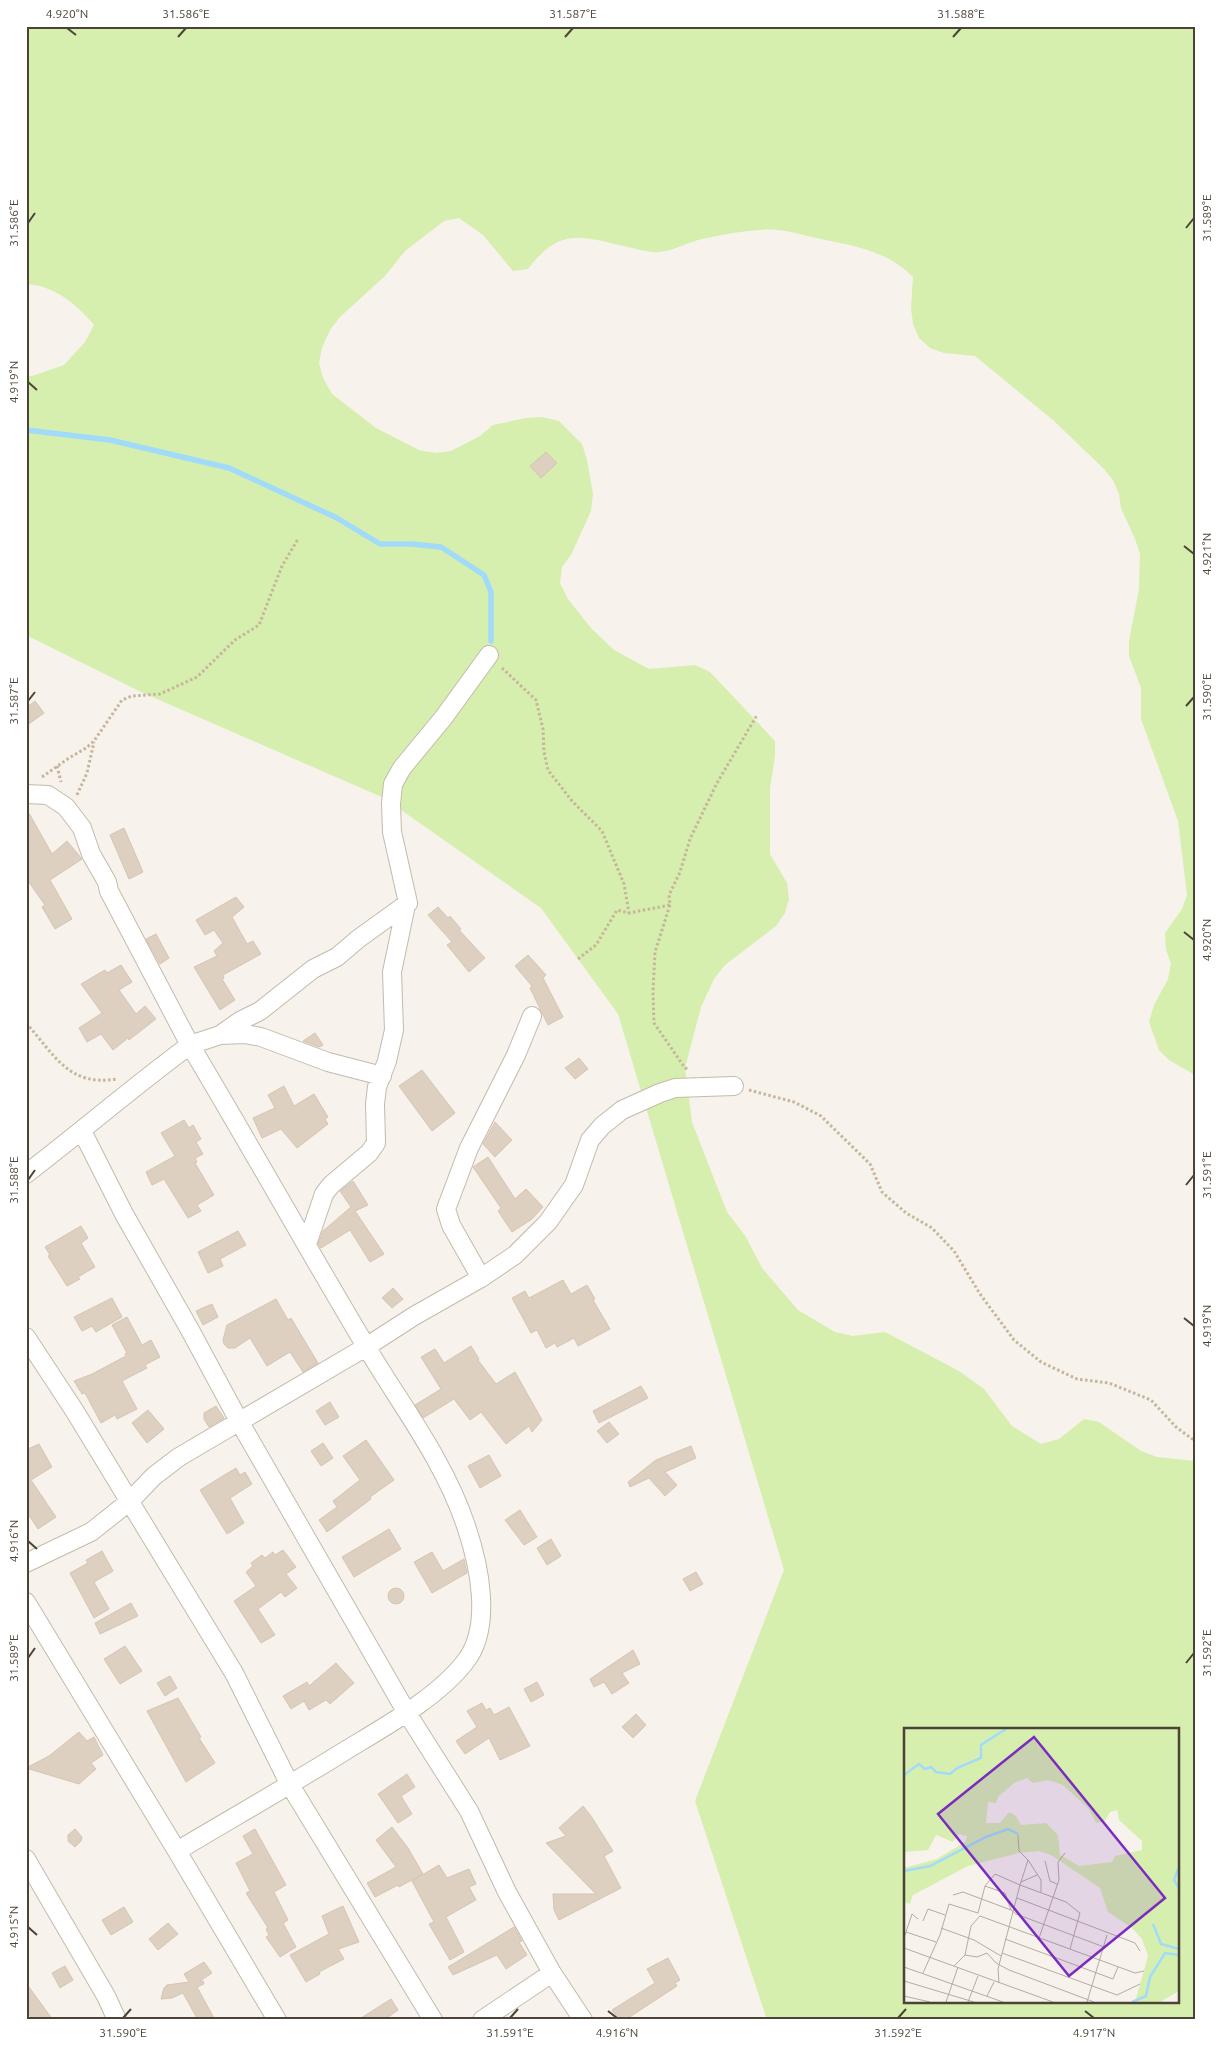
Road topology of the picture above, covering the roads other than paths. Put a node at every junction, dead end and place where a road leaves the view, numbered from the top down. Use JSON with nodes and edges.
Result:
{"nodes":[{"id":1,"x":489,"y":655,"type":"road end"},
{"id":2,"x":26,"y":794,"type":"edge"},
{"id":3,"x":406,"y":904,"type":"junction"},
{"id":4,"x":532,"y":1016,"type":"dead end"},
{"id":5,"x":220,"y":1035,"type":"junction"},
{"id":6,"x":190,"y":1045,"type":"junction"},
{"id":7,"x":382,"y":1076,"type":"junction"},
{"id":8,"x":734,"y":1086,"type":"road end"},
{"id":9,"x":82,"y":1131,"type":"junction"},
{"id":10,"x":26,"y":1174,"type":"edge"},
{"id":11,"x":307,"y":1244,"type":"junction"},
{"id":12,"x":481,"y":1278,"type":"junction"},
{"id":13,"x":26,"y":1336,"type":"edge"},
{"id":14,"x":366,"y":1347,"type":"junction"},
{"id":15,"x":239,"y":1421,"type":"junction"},
{"id":16,"x":130,"y":1501,"type":"junction"},
{"id":17,"x":26,"y":1563,"type":"edge"},
{"id":18,"x":26,"y":1602,"type":"edge"},
{"id":19,"x":407,"y":1713,"type":"junction"},
{"id":20,"x":290,"y":1785,"type":"junction"},
{"id":21,"x":177,"y":1851,"type":"junction"},
{"id":22,"x":26,"y":1859,"type":"edge"},
{"id":23,"x":552,"y":1973,"type":"junction"},
{"id":24,"x":117,"y":2020,"type":"edge"},
{"id":25,"x":277,"y":2020,"type":"edge"},
{"id":26,"x":433,"y":2020,"type":"edge"},
{"id":27,"x":482,"y":2020,"type":"edge"},
{"id":28,"x":583,"y":2020,"type":"edge"}],
"edges":[{"from":1,"to":3,"type":"street"},
{"from":2,"to":6,"type":"street"},
{"from":3,"to":5,"type":"street"},
{"from":3,"to":7,"type":"street"},
{"from":4,"to":12,"type":"street"},
{"from":5,"to":6,"type":"street"},
{"from":5,"to":7,"type":"street"},
{"from":6,"to":9,"type":"street"},
{"from":6,"to":11,"type":"street"},
{"from":7,"to":11,"type":"street"},
{"from":8,"to":12,"type":"street"},
{"from":9,"to":10,"type":"street"},
{"from":9,"to":15,"type":"street"},
{"from":11,"to":14,"type":"street"},
{"from":12,"to":14,"type":"street"},
{"from":13,"to":16,"type":"street"},
{"from":14,"to":15,"type":"street"},
{"from":14,"to":19,"type":"street"},
{"from":15,"to":16,"type":"street"},
{"from":15,"to":19,"type":"street"},
{"from":16,"to":17,"type":"street"},
{"from":16,"to":20,"type":"street"},
{"from":18,"to":21,"type":"street"},
{"from":19,"to":20,"type":"street"},
{"from":19,"to":23,"type":"street"},
{"from":20,"to":21,"type":"street"},
{"from":20,"to":26,"type":"street"},
{"from":21,"to":25,"type":"street"},
{"from":22,"to":24,"type":"street"},
{"from":23,"to":27,"type":"street"},
{"from":23,"to":28,"type":"street"}]}
